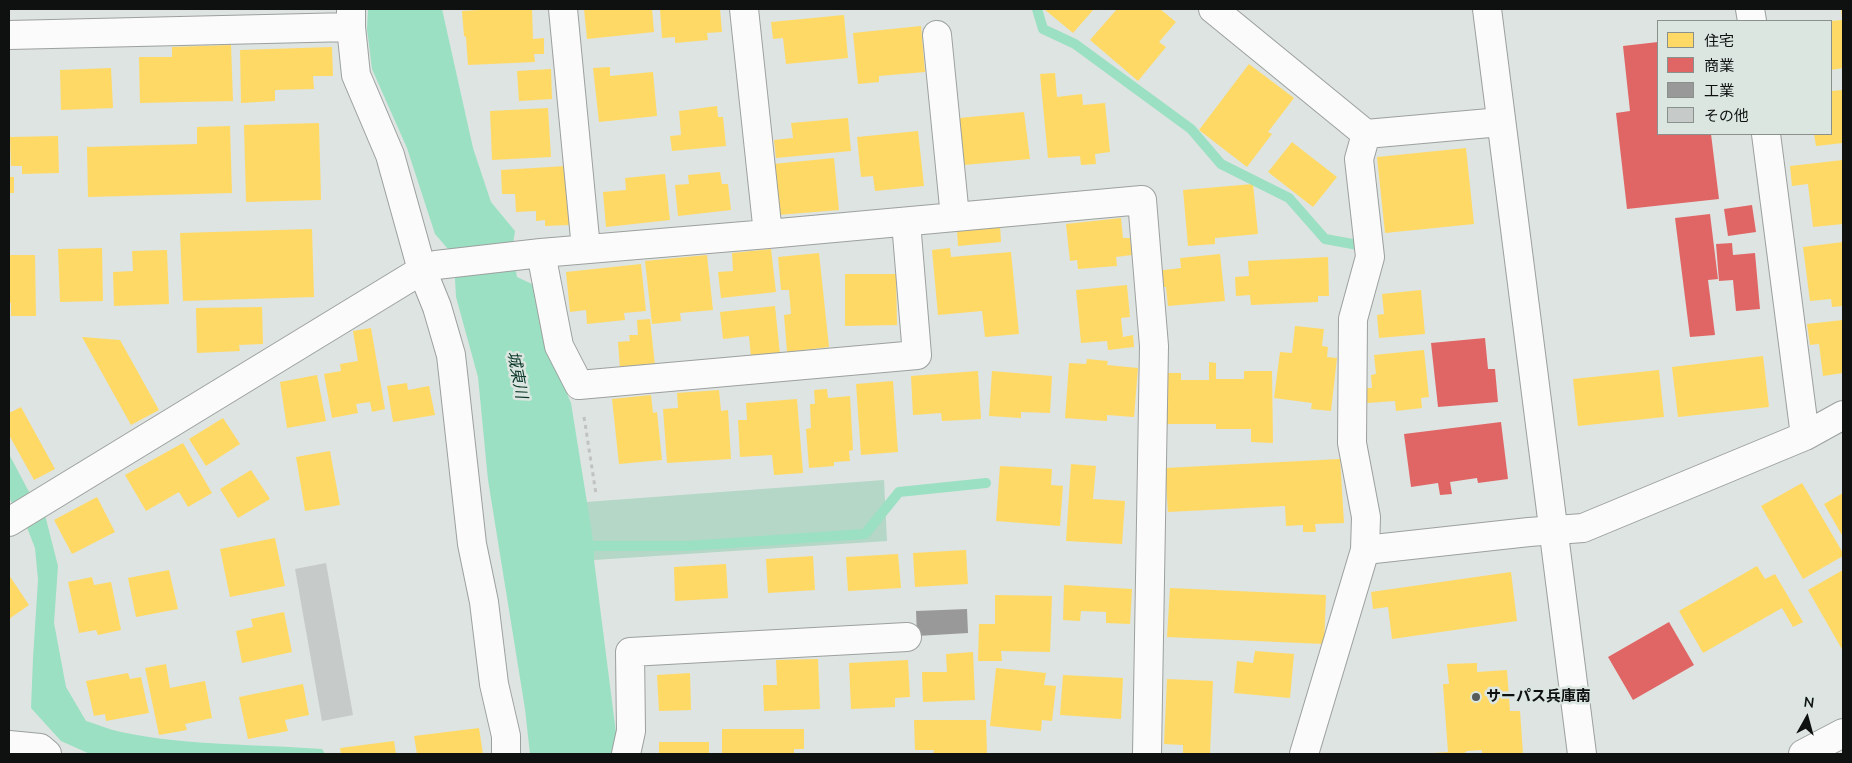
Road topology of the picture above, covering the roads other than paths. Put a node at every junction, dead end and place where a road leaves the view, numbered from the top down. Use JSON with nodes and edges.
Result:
{"nodes":[{"id":1,"x":563,"y":9,"type":"edge"},
{"id":2,"x":744,"y":9,"type":"edge"},
{"id":3,"x":1213,"y":9,"type":"edge"},
{"id":4,"x":1487,"y":9,"type":"edge"},
{"id":5,"x":351,"y":18,"type":"edge"},
{"id":6,"x":9,"y":35,"type":"edge"},
{"id":7,"x":937,"y":35,"type":"dead end"},
{"id":8,"x":1501,"y":122,"type":"junction"},
{"id":9,"x":1366,"y":134,"type":"junction"},
{"id":10,"x":1766,"y":135,"type":"edge"},
{"id":11,"x":955,"y":218,"type":"junction"},
{"id":12,"x":906,"y":222,"type":"junction"},
{"id":13,"x":768,"y":234,"type":"junction"},
{"id":14,"x":586,"y":249,"type":"junction"},
{"id":15,"x":534,"y":254,"type":"junction"},
{"id":16,"x":429,"y":268,"type":"junction"},
{"id":17,"x":1843,"y":415,"type":"edge"},
{"id":18,"x":1805,"y":436,"type":"junction"},
{"id":19,"x":9,"y":522,"type":"edge"},
{"id":20,"x":1553,"y":530,"type":"junction"},
{"id":21,"x":1365,"y":550,"type":"junction"},
{"id":22,"x":906,"y":637,"type":"dead end"},
{"id":23,"x":1843,"y":733,"type":"edge"},
{"id":24,"x":9,"y":745,"type":"edge"},
{"id":25,"x":47,"y":754,"type":"edge"},
{"id":26,"x":506,"y":754,"type":"edge"},
{"id":27,"x":626,"y":754,"type":"edge"},
{"id":28,"x":1147,"y":754,"type":"edge"},
{"id":29,"x":1304,"y":754,"type":"edge"},
{"id":30,"x":1582,"y":754,"type":"edge"},
{"id":31,"x":1803,"y":754,"type":"edge"}],
"edges":[{"from":1,"to":14,"type":"street"},
{"from":2,"to":13,"type":"street"},
{"from":3,"to":9,"type":"street"},
{"from":4,"to":8,"type":"street"},
{"from":5,"to":6,"type":"street"},
{"from":5,"to":16,"type":"street"},
{"from":7,"to":11,"type":"street"},
{"from":8,"to":9,"type":"street"},
{"from":8,"to":20,"type":"street"},
{"from":9,"to":21,"type":"street"},
{"from":10,"to":18,"type":"street"},
{"from":11,"to":12,"type":"street"},
{"from":11,"to":28,"type":"street"},
{"from":12,"to":13,"type":"street"},
{"from":12,"to":15,"type":"street"},
{"from":13,"to":14,"type":"street"},
{"from":14,"to":15,"type":"street"},
{"from":15,"to":16,"type":"street"},
{"from":16,"to":19,"type":"street"},
{"from":16,"to":26,"type":"street"},
{"from":17,"to":18,"type":"street"},
{"from":18,"to":20,"type":"street"},
{"from":20,"to":21,"type":"street"},
{"from":20,"to":30,"type":"street"},
{"from":21,"to":29,"type":"street"},
{"from":22,"to":27,"type":"street"},
{"from":23,"to":31,"type":"street"},
{"from":24,"to":25,"type":"street"}]}
